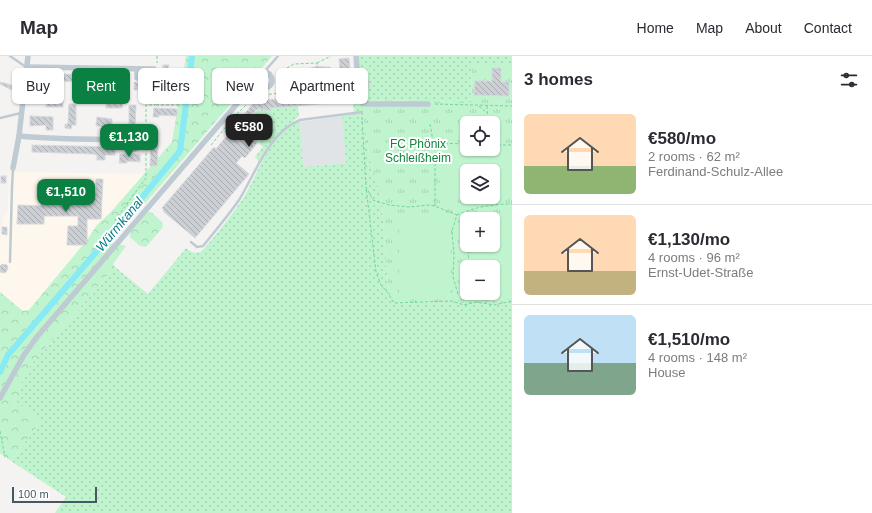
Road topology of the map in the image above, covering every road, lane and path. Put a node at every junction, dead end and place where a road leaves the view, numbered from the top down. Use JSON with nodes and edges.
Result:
{"nodes":[{"id":1,"x":10,"y":56,"type":"edge"},
{"id":2,"x":28,"y":56,"type":"edge"},
{"id":3,"x":157,"y":56,"type":"edge"},
{"id":4,"x":278,"y":56,"type":"edge"},
{"id":5,"x":331,"y":56,"type":"edge"},
{"id":6,"x":356,"y":56,"type":"edge"},
{"id":7,"x":157,"y":63,"type":"dead end"},
{"id":8,"x":317,"y":63,"type":"junction"},
{"id":9,"x":317,"y":66,"type":"dead end"},
{"id":10,"x":27,"y":67,"type":"junction"},
{"id":11,"x":268,"y":68,"type":"edge"},
{"id":12,"x":287,"y":68,"type":"edge"},
{"id":13,"x":137,"y":69,"type":"dead end"},
{"id":14,"x":268,"y":73,"type":"edge"},
{"id":15,"x":276,"y":74,"type":"edge"},
{"id":16,"x":272,"y":77,"type":"junction"},
{"id":17,"x":268,"y":87,"type":"edge"},
{"id":18,"x":276,"y":93,"type":"edge"},
{"id":19,"x":237,"y":104,"type":"edge"},
{"id":20,"x":428,"y":104,"type":"joint"},
{"id":21,"x":155,"y":105,"type":"joint"},
{"id":22,"x":179,"y":105,"type":"dead end"},
{"id":23,"x":478,"y":105,"type":"junction"},
{"id":24,"x":487,"y":106,"type":"junction"},
{"id":25,"x":512,"y":106,"type":"edge"},
{"id":26,"x":362,"y":112,"type":"joint"},
{"id":27,"x":22,"y":113,"type":"junction"},
{"id":28,"x":487,"y":114,"type":"joint"},
{"id":29,"x":0,"y":118,"type":"edge"},
{"id":30,"x":430,"y":124,"type":"dead end"},
{"id":31,"x":19,"y":136,"type":"junction"},
{"id":32,"x":146,"y":139,"type":"dead end"},
{"id":33,"x":125,"y":140,"type":"dead end"},
{"id":34,"x":435,"y":143,"type":"junction"},
{"id":35,"x":460,"y":144,"type":"edge"},
{"id":36,"x":211,"y":145,"type":"dead end"},
{"id":37,"x":500,"y":145,"type":"edge"},
{"id":38,"x":512,"y":145,"type":"edge"},
{"id":39,"x":146,"y":147,"type":"dead end"},
{"id":40,"x":13,"y":168,"type":"joint"},
{"id":41,"x":366,"y":187,"type":"junction"},
{"id":42,"x":512,"y":204,"type":"edge"},
{"id":43,"x":435,"y":206,"type":"junction"},
{"id":44,"x":466,"y":212,"type":"edge"},
{"id":45,"x":460,"y":214,"type":"edge"},
{"id":46,"x":457,"y":215,"type":"junction"},
{"id":47,"x":127,"y":232,"type":"junction"},
{"id":48,"x":191,"y":242,"type":"dead end"},
{"id":49,"x":10,"y":262,"type":"dead end"},
{"id":50,"x":458,"y":294,"type":"dead end"},
{"id":51,"x":512,"y":302,"type":"edge"},
{"id":52,"x":0,"y":398,"type":"edge"},
{"id":53,"x":0,"y":431,"type":"edge"},
{"id":54,"x":4,"y":457,"type":"dead end"}],
"edges":[{"from":1,"to":10,"type":"lane"},
{"from":2,"to":10,"type":"street"},
{"from":3,"to":7,"type":"path"},
{"from":4,"to":11,"type":"lane"},
{"from":5,"to":8,"type":"path"},
{"from":6,"to":20,"type":"street"},
{"from":8,"to":9,"type":"path"},
{"from":8,"to":12,"type":"path"},
{"from":10,"to":13,"type":"street"},
{"from":10,"to":27,"type":"street"},
{"from":14,"to":16,"type":"street"},
{"from":15,"to":16,"type":"path"},
{"from":16,"to":17,"type":"street"},
{"from":18,"to":36,"type":"path"},
{"from":19,"to":47,"type":"street"},
{"from":20,"to":23,"type":"path"},
{"from":21,"to":22,"type":"path"},
{"from":21,"to":32,"type":"path"},
{"from":23,"to":24,"type":"path"},
{"from":23,"to":28,"type":"path"},
{"from":24,"to":25,"type":"path"},
{"from":24,"to":28,"type":"path"},
{"from":26,"to":41,"type":"path"},
{"from":26,"to":48,"type":"lane"},
{"from":27,"to":29,"type":"lane"},
{"from":27,"to":31,"type":"street"},
{"from":30,"to":34,"type":"path"},
{"from":31,"to":33,"type":"street"},
{"from":31,"to":40,"type":"street"},
{"from":34,"to":35,"type":"path"},
{"from":34,"to":43,"type":"path"},
{"from":37,"to":38,"type":"path"},
{"from":39,"to":47,"type":"path"},
{"from":40,"to":49,"type":"lane"},
{"from":41,"to":43,"type":"path"},
{"from":41,"to":51,"type":"path"},
{"from":42,"to":44,"type":"path"},
{"from":43,"to":46,"type":"path"},
{"from":45,"to":46,"type":"path"},
{"from":46,"to":50,"type":"path"},
{"from":47,"to":52,"type":"street"},
{"from":53,"to":54,"type":"path"}]}
